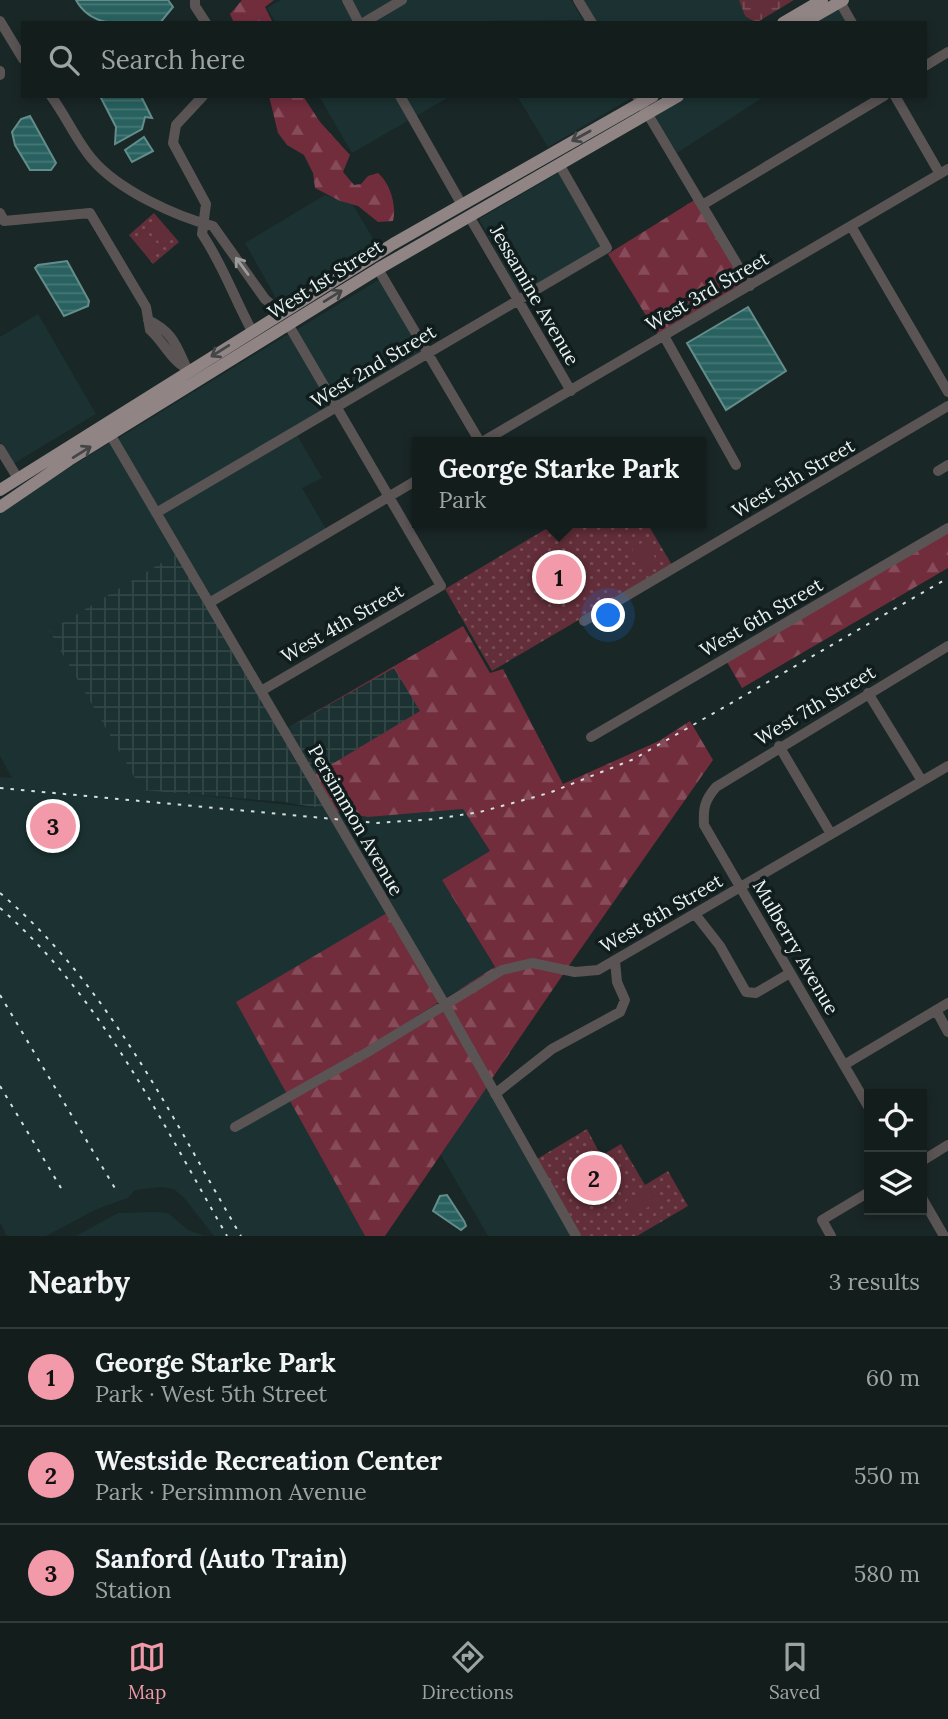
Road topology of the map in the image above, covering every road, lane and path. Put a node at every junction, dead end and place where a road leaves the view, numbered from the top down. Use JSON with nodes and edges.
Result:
{"nodes":[{"id":1,"x":195,"y":0,"type":"edge"},
{"id":2,"x":347,"y":0,"type":"edge"},
{"id":3,"x":402,"y":0,"type":"edge"},
{"id":4,"x":578,"y":0,"type":"edge"},
{"id":5,"x":822,"y":0,"type":"edge"},
{"id":6,"x":842,"y":1,"type":"edge"},
{"id":7,"x":0,"y":21,"type":"edge"},
{"id":8,"x":205,"y":21,"type":"edge"},
{"id":9,"x":360,"y":21,"type":"edge"},
{"id":10,"x":365,"y":21,"type":"edge"},
{"id":11,"x":591,"y":21,"type":"edge"},
{"id":12,"x":786,"y":21,"type":"edge"},
{"id":13,"x":807,"y":21,"type":"edge"},
{"id":14,"x":851,"y":21,"type":"edge"},
{"id":15,"x":948,"y":52,"type":"edge"},
{"id":16,"x":21,"y":56,"type":"edge"},
{"id":17,"x":927,"y":65,"type":"edge"},
{"id":18,"x":52,"y":98,"type":"edge"},
{"id":19,"x":201,"y":98,"type":"edge"},
{"id":20,"x":401,"y":98,"type":"edge"},
{"id":21,"x":667,"y":98,"type":"edge"},
{"id":22,"x":881,"y":98,"type":"edge"},
{"id":23,"x":896,"y":98,"type":"edge"},
{"id":24,"x":645,"y":102,"type":"edge"},
{"id":25,"x":559,"y":164,"type":"junction"},
{"id":26,"x":944,"y":172,"type":"edge"},
{"id":27,"x":492,"y":187,"type":"junction"},
{"id":28,"x":704,"y":204,"type":"junction"},
{"id":29,"x":462,"y":205,"type":"junction"},
{"id":30,"x":0,"y":213,"type":"edge"},
{"id":31,"x":469,"y":216,"type":"junction"},
{"id":32,"x":201,"y":223,"type":"junction"},
{"id":33,"x":851,"y":226,"type":"junction"},
{"id":34,"x":424,"y":242,"type":"junction"},
{"id":35,"x":378,"y":269,"type":"junction"},
{"id":36,"x":750,"y":286,"type":"junction"},
{"id":37,"x":518,"y":300,"type":"junction"},
{"id":38,"x":285,"y":318,"type":"junction"},
{"id":39,"x":252,"y":331,"type":"junction"},
{"id":40,"x":664,"y":336,"type":"junction"},
{"id":41,"x":427,"y":353,"type":"junction"},
{"id":42,"x":186,"y":368,"type":"junction"},
{"id":43,"x":570,"y":391,"type":"junction"},
{"id":44,"x":948,"y":392,"type":"edge"},
{"id":45,"x":948,"y":406,"type":"edge"},
{"id":46,"x":338,"y":407,"type":"junction"},
{"id":47,"x":107,"y":428,"type":"junction"},
{"id":48,"x":478,"y":437,"type":"edge"},
{"id":49,"x":490,"y":437,"type":"edge"},
{"id":50,"x":0,"y":449,"type":"edge"},
{"id":51,"x":736,"y":464,"type":"dead end"},
{"id":52,"x":948,"y":465,"type":"edge"},
{"id":53,"x":938,"y":471,"type":"dead end"},
{"id":54,"x":17,"y":477,"type":"junction"},
{"id":55,"x":412,"y":483,"type":"edge"},
{"id":56,"x":0,"y":490,"type":"edge"},
{"id":57,"x":390,"y":496,"type":"junction"},
{"id":58,"x":0,"y":508,"type":"edge"},
{"id":59,"x":156,"y":513,"type":"junction"},
{"id":60,"x":948,"y":528,"type":"edge"},
{"id":61,"x":209,"y":603,"type":"junction"},
{"id":62,"x":583,"y":621,"type":"dead end"},
{"id":63,"x":948,"y":646,"type":"edge"},
{"id":64,"x":261,"y":691,"type":"junction"},
{"id":65,"x":868,"y":693,"type":"junction"},
{"id":66,"x":591,"y":737,"type":"dead end"},
{"id":67,"x":779,"y":746,"type":"junction"},
{"id":68,"x":948,"y":766,"type":"edge"},
{"id":69,"x":922,"y":781,"type":"junction"},
{"id":70,"x":705,"y":800,"type":"joint"},
{"id":71,"x":831,"y":834,"type":"junction"},
{"id":72,"x":740,"y":887,"type":"junction"},
{"id":73,"x":695,"y":914,"type":"junction"},
{"id":74,"x":615,"y":961,"type":"junction"},
{"id":75,"x":790,"y":973,"type":"junction"},
{"id":76,"x":444,"y":1003,"type":"junction"},
{"id":77,"x":948,"y":1003,"type":"edge"},
{"id":78,"x":936,"y":1010,"type":"junction"},
{"id":79,"x":948,"y":1032,"type":"edge"},
{"id":80,"x":844,"y":1065,"type":"junction"},
{"id":81,"x":495,"y":1094,"type":"junction"},
{"id":82,"x":864,"y":1099,"type":"edge"},
{"id":83,"x":235,"y":1127,"type":"dead end"},
{"id":84,"x":948,"y":1145,"type":"edge"},
{"id":85,"x":927,"y":1157,"type":"edge"},
{"id":86,"x":864,"y":1195,"type":"edge"},
{"id":87,"x":927,"y":1207,"type":"edge"},
{"id":88,"x":576,"y":1236,"type":"edge"},
{"id":89,"x":831,"y":1236,"type":"edge"},
{"id":90,"x":944,"y":1236,"type":"edge"}],
"edges":[{"from":1,"to":8,"type":"street"},
{"from":2,"to":9,"type":"street"},
{"from":3,"to":10,"type":"street"},
{"from":4,"to":11,"type":"street"},
{"from":5,"to":12,"type":"main road"},
{"from":6,"to":13,"type":"main road"},
{"from":6,"to":14,"type":"street"},
{"from":7,"to":16,"type":"street"},
{"from":15,"to":17,"type":"street"},
{"from":18,"to":32,"type":"street"},
{"from":19,"to":32,"type":"street"},
{"from":20,"to":29,"type":"street"},
{"from":21,"to":24,"type":"main road","name":"West 1st Street"},
{"from":22,"to":28,"type":"street"},
{"from":23,"to":26,"type":"street"},
{"from":24,"to":25,"type":"main road","name":"West 1st Street"},
{"from":24,"to":27,"type":"main road","name":"West 1st Street","one_way":true},
{"from":24,"to":28,"type":"street"},
{"from":25,"to":31,"type":"main road","name":"West 1st Street"},
{"from":25,"to":37,"type":"street","name":"West 2nd Street"},
{"from":26,"to":33,"type":"street","name":"West 3rd Street"},
{"from":27,"to":29,"type":"main road","name":"West 1st Street"},
{"from":27,"to":31,"type":"main road"},
{"from":28,"to":36,"type":"street"},
{"from":29,"to":34,"type":"main road"},
{"from":29,"to":38,"type":"main road","name":"West 1st Street"},
{"from":30,"to":42,"type":"street"},
{"from":31,"to":34,"type":"main road","name":"West 1st Street"},
{"from":31,"to":37,"type":"street","name":"Jessamine Avenue"},
{"from":38,"to":32,"type":"street","one_way":true},
{"from":32,"to":39,"type":"street"},
{"from":33,"to":36,"type":"street","name":"West 3rd Street"},
{"from":33,"to":44,"type":"street"},
{"from":34,"to":35,"type":"main road","name":"West 1st Street"},
{"from":38,"to":35,"type":"main road","name":"West 1st Street","one_way":true},
{"from":35,"to":41,"type":"street"},
{"from":36,"to":40,"type":"street","name":"West 3rd Street"},
{"from":37,"to":41,"type":"street","name":"West 2nd Street"},
{"from":37,"to":43,"type":"street","name":"Jessamine Avenue"},
{"from":38,"to":39,"type":"main road","name":"West 1st Street"},
{"from":38,"to":46,"type":"street"},
{"from":38,"to":47,"type":"main road","name":"West 1st Street"},
{"from":39,"to":42,"type":"main road","name":"West 1st Street","one_way":true},
{"from":40,"to":43,"type":"street","name":"West 3rd Street"},
{"from":40,"to":51,"type":"street"},
{"from":41,"to":46,"type":"street","name":"West 2nd Street"},
{"from":41,"to":48,"type":"street"},
{"from":42,"to":47,"type":"main road","name":"West 1st Street"},
{"from":43,"to":49,"type":"street","name":"West 3rd Street"},
{"from":45,"to":62,"type":"street","name":"West 5th Street"},
{"from":46,"to":57,"type":"street"},
{"from":46,"to":59,"type":"street","name":"West 2nd Street"},
{"from":47,"to":54,"type":"main road","name":"West 1st Street"},
{"from":58,"to":47,"type":"main road","name":"West 1st Street","one_way":true},
{"from":47,"to":59,"type":"street","name":"Persimmon Avenue"},
{"from":50,"to":54,"type":"street"},
{"from":52,"to":53,"type":"street"},
{"from":54,"to":56,"type":"main road","name":"West 1st Street"},
{"from":55,"to":57,"type":"street"},
{"from":57,"to":61,"type":"street"},
{"from":57,"to":64,"type":"street","name":"West 4th Street"},
{"from":59,"to":61,"type":"street","name":"Persimmon Avenue"},
{"from":60,"to":66,"type":"street","name":"West 6th Street"},
{"from":61,"to":64,"type":"street","name":"Persimmon Avenue"},
{"from":63,"to":65,"type":"street","name":"West 7th Street"},
{"from":64,"to":76,"type":"street","name":"Persimmon Avenue"},
{"from":65,"to":67,"type":"street","name":"West 7th Street"},
{"from":65,"to":69,"type":"street"},
{"from":67,"to":70,"type":"street","name":"West 7th Street"},
{"from":67,"to":71,"type":"street"},
{"from":68,"to":69,"type":"street","name":"West 8th Street"},
{"from":69,"to":71,"type":"street","name":"West 8th Street"},
{"from":70,"to":72,"type":"street","name":"Mulberry Avenue"},
{"from":71,"to":72,"type":"street","name":"West 8th Street"},
{"from":72,"to":73,"type":"street","name":"West 8th Street"},
{"from":72,"to":75,"type":"street","name":"Mulberry Avenue"},
{"from":73,"to":74,"type":"street","name":"West 8th Street"},
{"from":73,"to":75,"type":"street"},
{"from":74,"to":76,"type":"street","name":"West 8th Street"},
{"from":74,"to":81,"type":"street"},
{"from":75,"to":80,"type":"street","name":"Mulberry Avenue"},
{"from":76,"to":81,"type":"street","name":"Persimmon Avenue"},
{"from":76,"to":83,"type":"street","name":"West 8th Street"},
{"from":77,"to":78,"type":"street"},
{"from":78,"to":79,"type":"street"},
{"from":78,"to":80,"type":"street"},
{"from":80,"to":82,"type":"street","name":"Mulberry Avenue"},
{"from":81,"to":88,"type":"street","name":"Persimmon Avenue"},
{"from":84,"to":85,"type":"street"},
{"from":86,"to":89,"type":"street"},
{"from":87,"to":90,"type":"street"}]}
